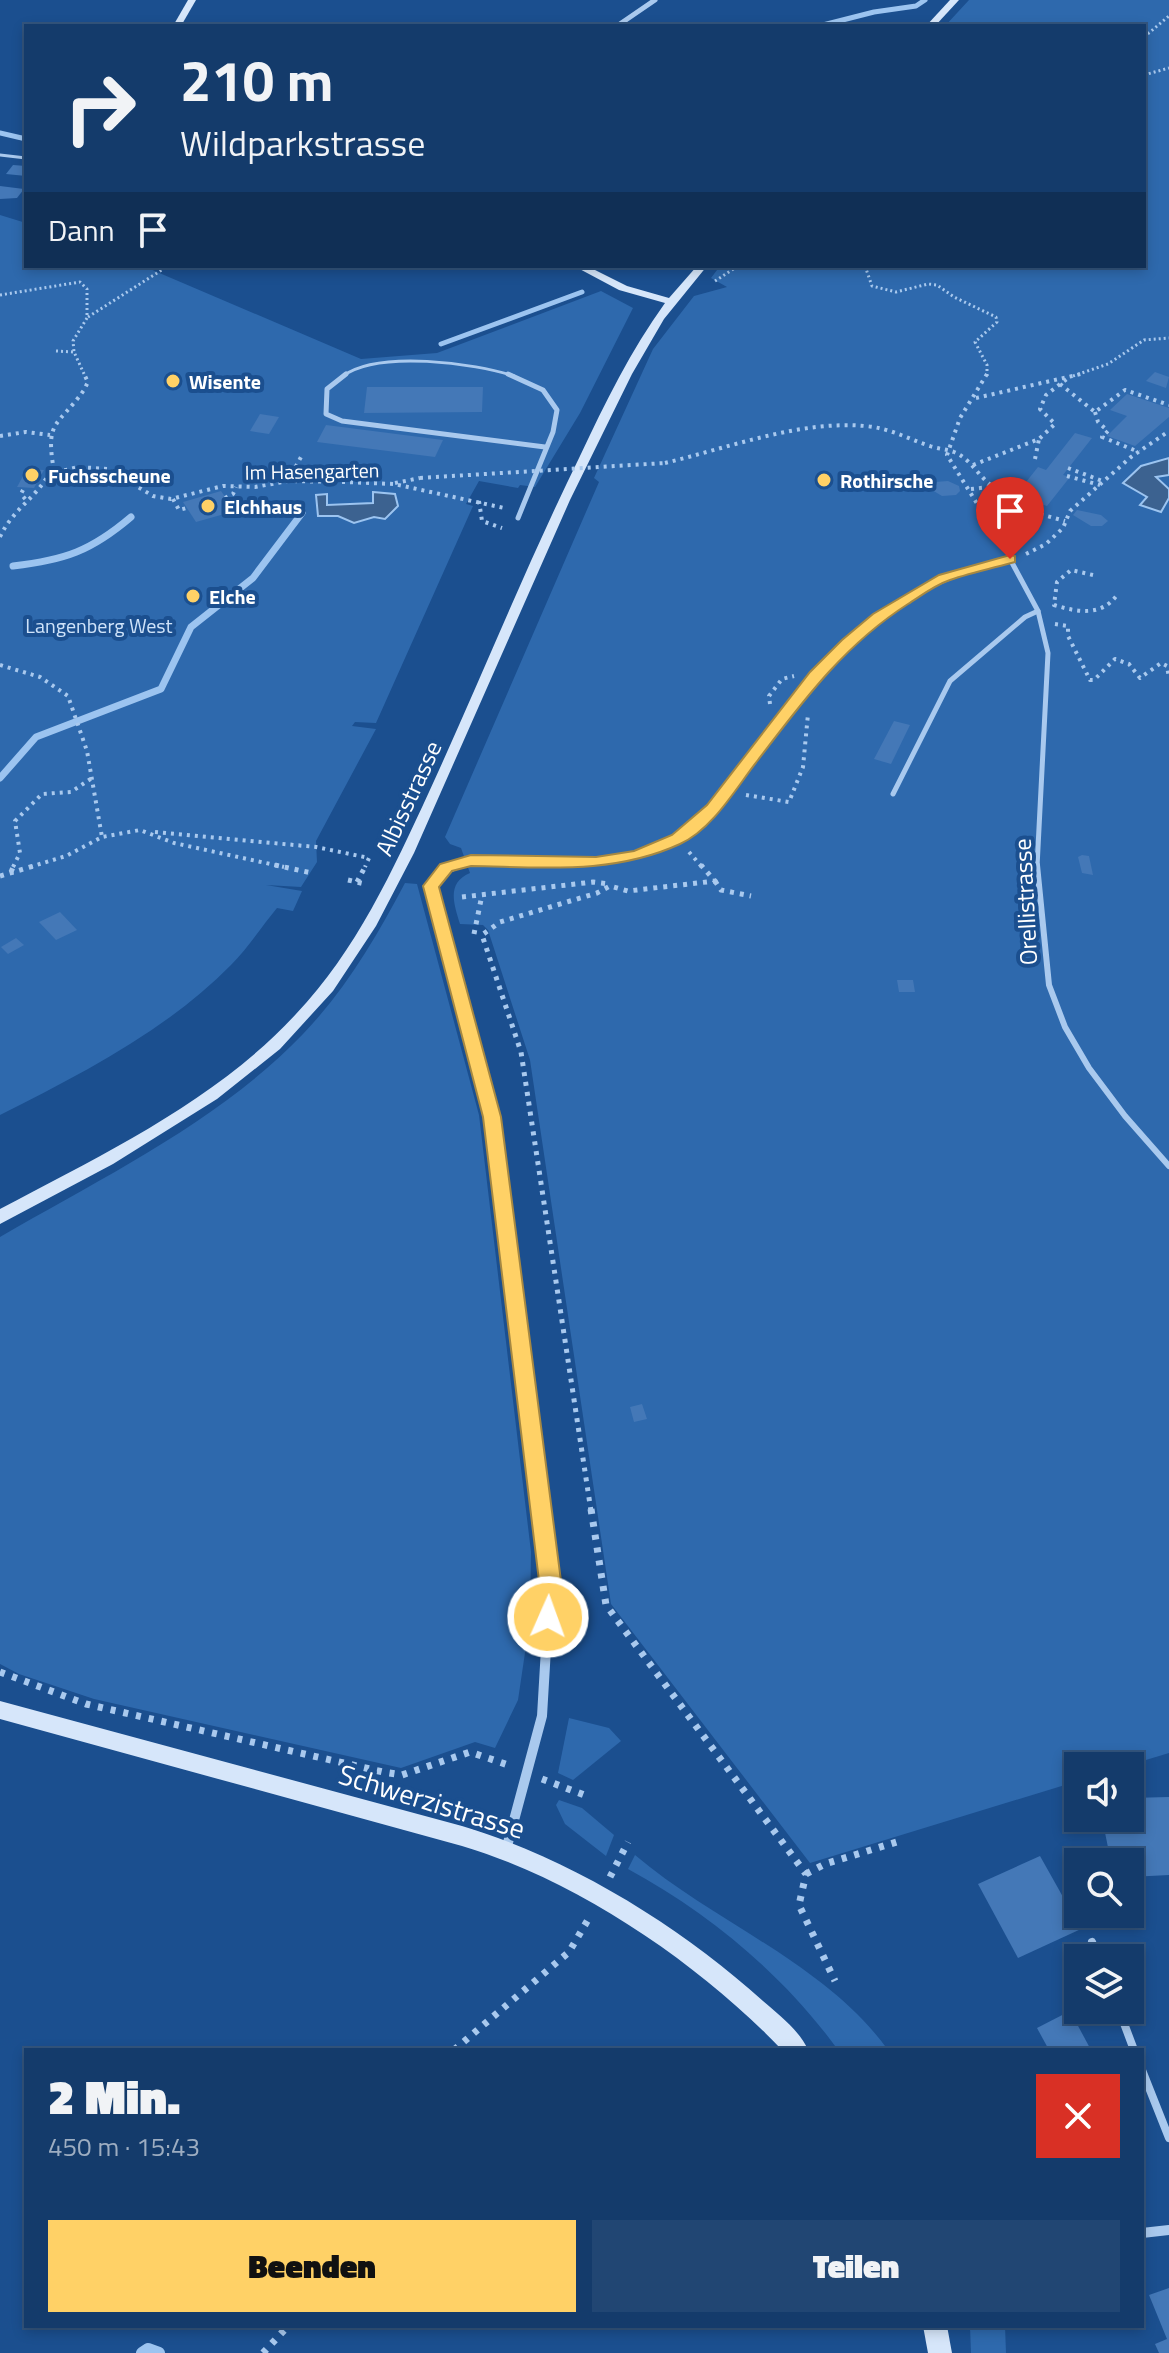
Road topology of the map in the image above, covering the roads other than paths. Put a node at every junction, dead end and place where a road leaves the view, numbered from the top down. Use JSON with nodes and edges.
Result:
{"nodes":[{"id":1,"x":192,"y":0,"type":"edge"},
{"id":2,"x":655,"y":0,"type":"edge"},
{"id":3,"x":955,"y":0,"type":"edge"},
{"id":4,"x":178,"y":24,"type":"edge"},
{"id":5,"x":620,"y":24,"type":"edge"},
{"id":6,"x":932,"y":24,"type":"edge"},
{"id":7,"x":0,"y":155,"type":"edge"},
{"id":8,"x":24,"y":158,"type":"edge"},
{"id":9,"x":583,"y":268,"type":"edge"},
{"id":10,"x":700,"y":268,"type":"edge"},
{"id":11,"x":669,"y":301,"type":"junction"},
{"id":12,"x":545,"y":447,"type":"junction"},
{"id":13,"x":518,"y":518,"type":"road end"},
{"id":14,"x":1010,"y":559,"type":"joint"},
{"id":15,"x":1038,"y":611,"type":"junction"},
{"id":16,"x":893,"y":794,"type":"dead end"},
{"id":17,"x":1169,"y":1166,"type":"edge"},
{"id":18,"x":0,"y":1217,"type":"edge"},
{"id":19,"x":0,"y":1710,"type":"edge"},
{"id":20,"x":506,"y":1851,"type":"junction"},
{"id":21,"x":1124,"y":2024,"type":"edge"},
{"id":22,"x":795,"y":2048,"type":"edge"},
{"id":23,"x":1133,"y":2048,"type":"edge"},
{"id":24,"x":1144,"y":2075,"type":"edge"},
{"id":25,"x":1169,"y":2138,"type":"edge"},
{"id":26,"x":1169,"y":2230,"type":"edge"},
{"id":27,"x":1144,"y":2233,"type":"edge"},
{"id":28,"x":935,"y":2328,"type":"edge"},
{"id":29,"x":940,"y":2353,"type":"edge"}],
"edges":[{"from":1,"to":4,"type":"main road"},
{"from":2,"to":5,"type":"street"},
{"from":3,"to":6,"type":"main road"},
{"from":7,"to":8,"type":"lane"},
{"from":9,"to":11,"type":"main road"},
{"from":10,"to":11,"type":"main road","name":"Albisstrasse"},
{"from":11,"to":18,"type":"main road","name":"Albisstrasse"},
{"from":12,"to":12,"type":"lane"},
{"from":12,"to":13,"type":"lane"},
{"from":14,"to":15,"type":"lane","name":"Orellistrasse"},
{"from":14,"to":20,"type":"street"},
{"from":15,"to":16,"type":"lane"},
{"from":15,"to":17,"type":"lane","name":"Orellistrasse"},
{"from":19,"to":20,"type":"main road","name":"Schwerzistrasse"},
{"from":20,"to":22,"type":"main road","name":"Schwerzistrasse"},
{"from":21,"to":23,"type":"lane"},
{"from":24,"to":25,"type":"lane"},
{"from":26,"to":27,"type":"street"},
{"from":28,"to":29,"type":"main road"}]}
